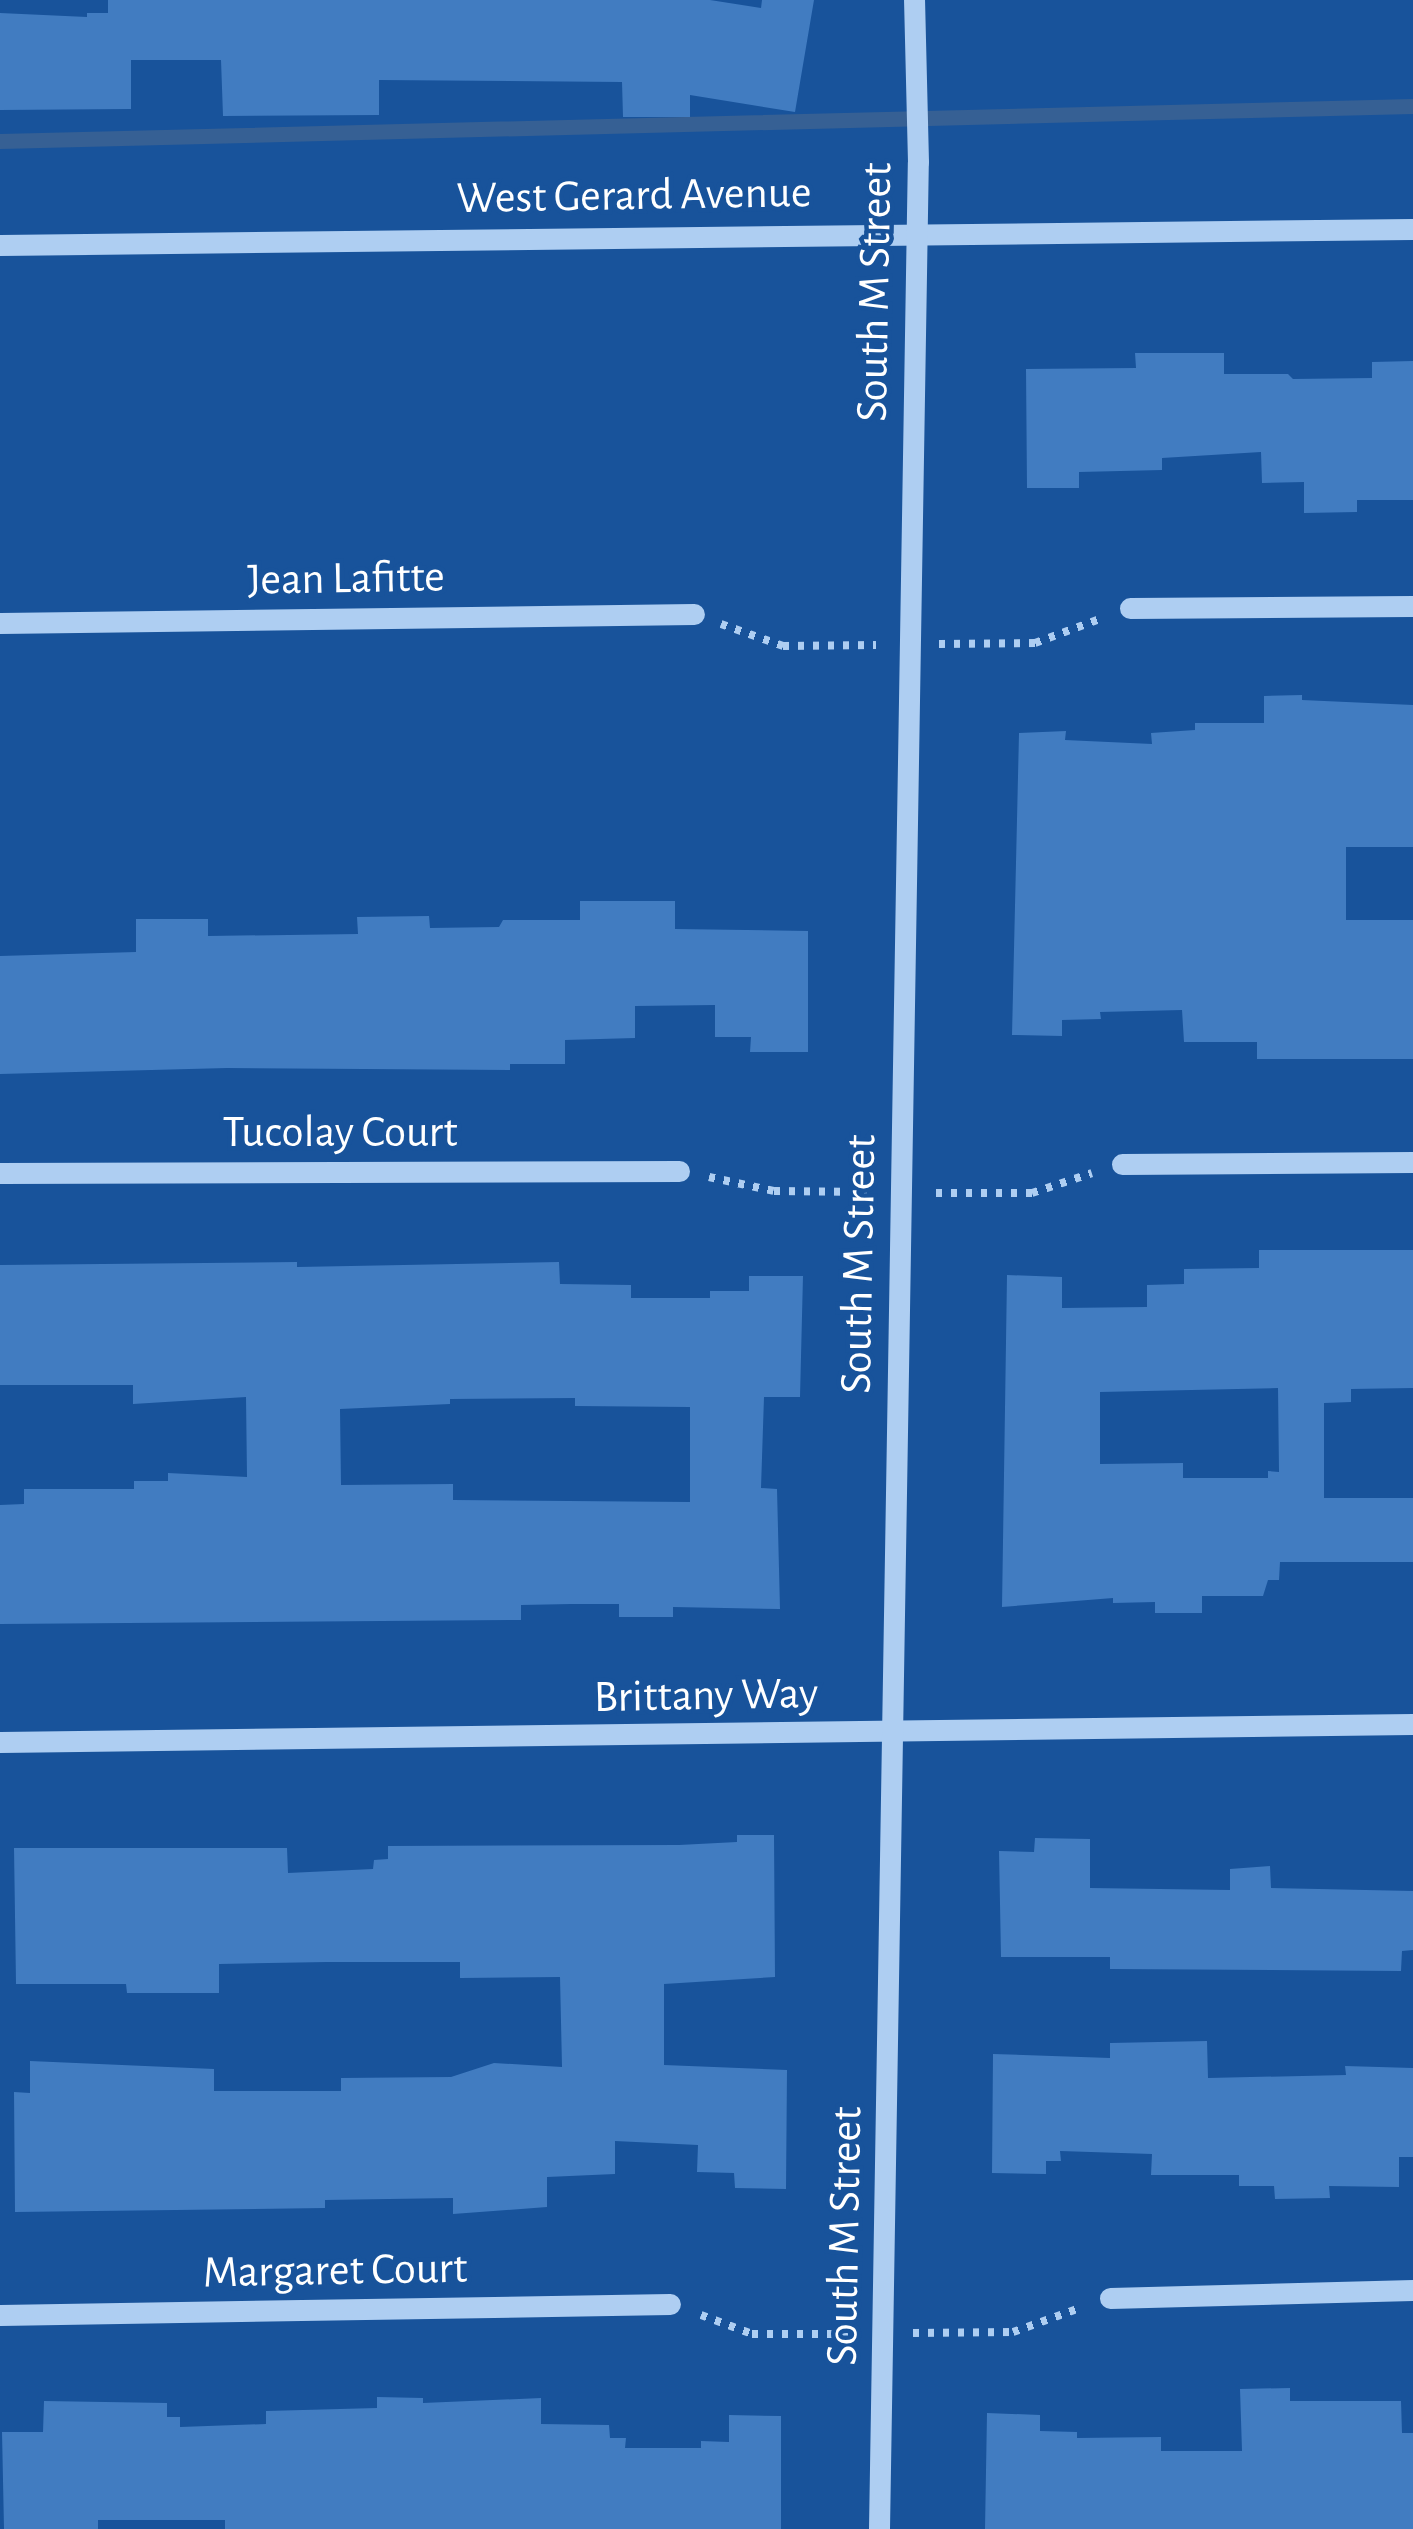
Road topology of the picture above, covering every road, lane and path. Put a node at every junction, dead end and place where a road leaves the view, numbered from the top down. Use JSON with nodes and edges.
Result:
{"nodes":[{"id":1,"x":914,"y":0,"type":"edge"},
{"id":2,"x":1413,"y":229,"type":"edge"},
{"id":3,"x":914,"y":231,"type":"junction"},
{"id":4,"x":0,"y":245,"type":"edge"},
{"id":5,"x":1413,"y":606,"type":"edge"},
{"id":6,"x":1130,"y":608,"type":"dead end"},
{"id":7,"x":694,"y":614,"type":"dead end"},
{"id":8,"x":0,"y":623,"type":"edge"},
{"id":9,"x":1413,"y":1162,"type":"edge"},
{"id":10,"x":1122,"y":1164,"type":"dead end"},
{"id":11,"x":679,"y":1171,"type":"dead end"},
{"id":12,"x":0,"y":1173,"type":"edge"},
{"id":13,"x":1413,"y":1724,"type":"edge"},
{"id":14,"x":891,"y":1734,"type":"junction"},
{"id":15,"x":0,"y":1742,"type":"edge"},
{"id":16,"x":1413,"y":2290,"type":"edge"},
{"id":17,"x":1110,"y":2298,"type":"dead end"},
{"id":18,"x":670,"y":2305,"type":"dead end"},
{"id":19,"x":0,"y":2315,"type":"edge"},
{"id":20,"x":879,"y":2529,"type":"edge"}],
"edges":[{"from":1,"to":3,"type":"street","name":"South M Street"},
{"from":2,"to":3,"type":"street","name":"West Gerard Avenue"},
{"from":3,"to":4,"type":"street","name":"West Gerard Avenue"},
{"from":3,"to":14,"type":"street","name":"South M Street"},
{"from":5,"to":6,"type":"street"},
{"from":7,"to":8,"type":"street","name":"Jean Lafitte"},
{"from":9,"to":10,"type":"street"},
{"from":11,"to":12,"type":"street","name":"Tucolay Court"},
{"from":13,"to":14,"type":"street","name":"Brittany Way"},
{"from":14,"to":15,"type":"street","name":"Brittany Way"},
{"from":14,"to":20,"type":"street","name":"South M Street"},
{"from":16,"to":17,"type":"street"},
{"from":18,"to":19,"type":"street","name":"Margaret Court"}]}
